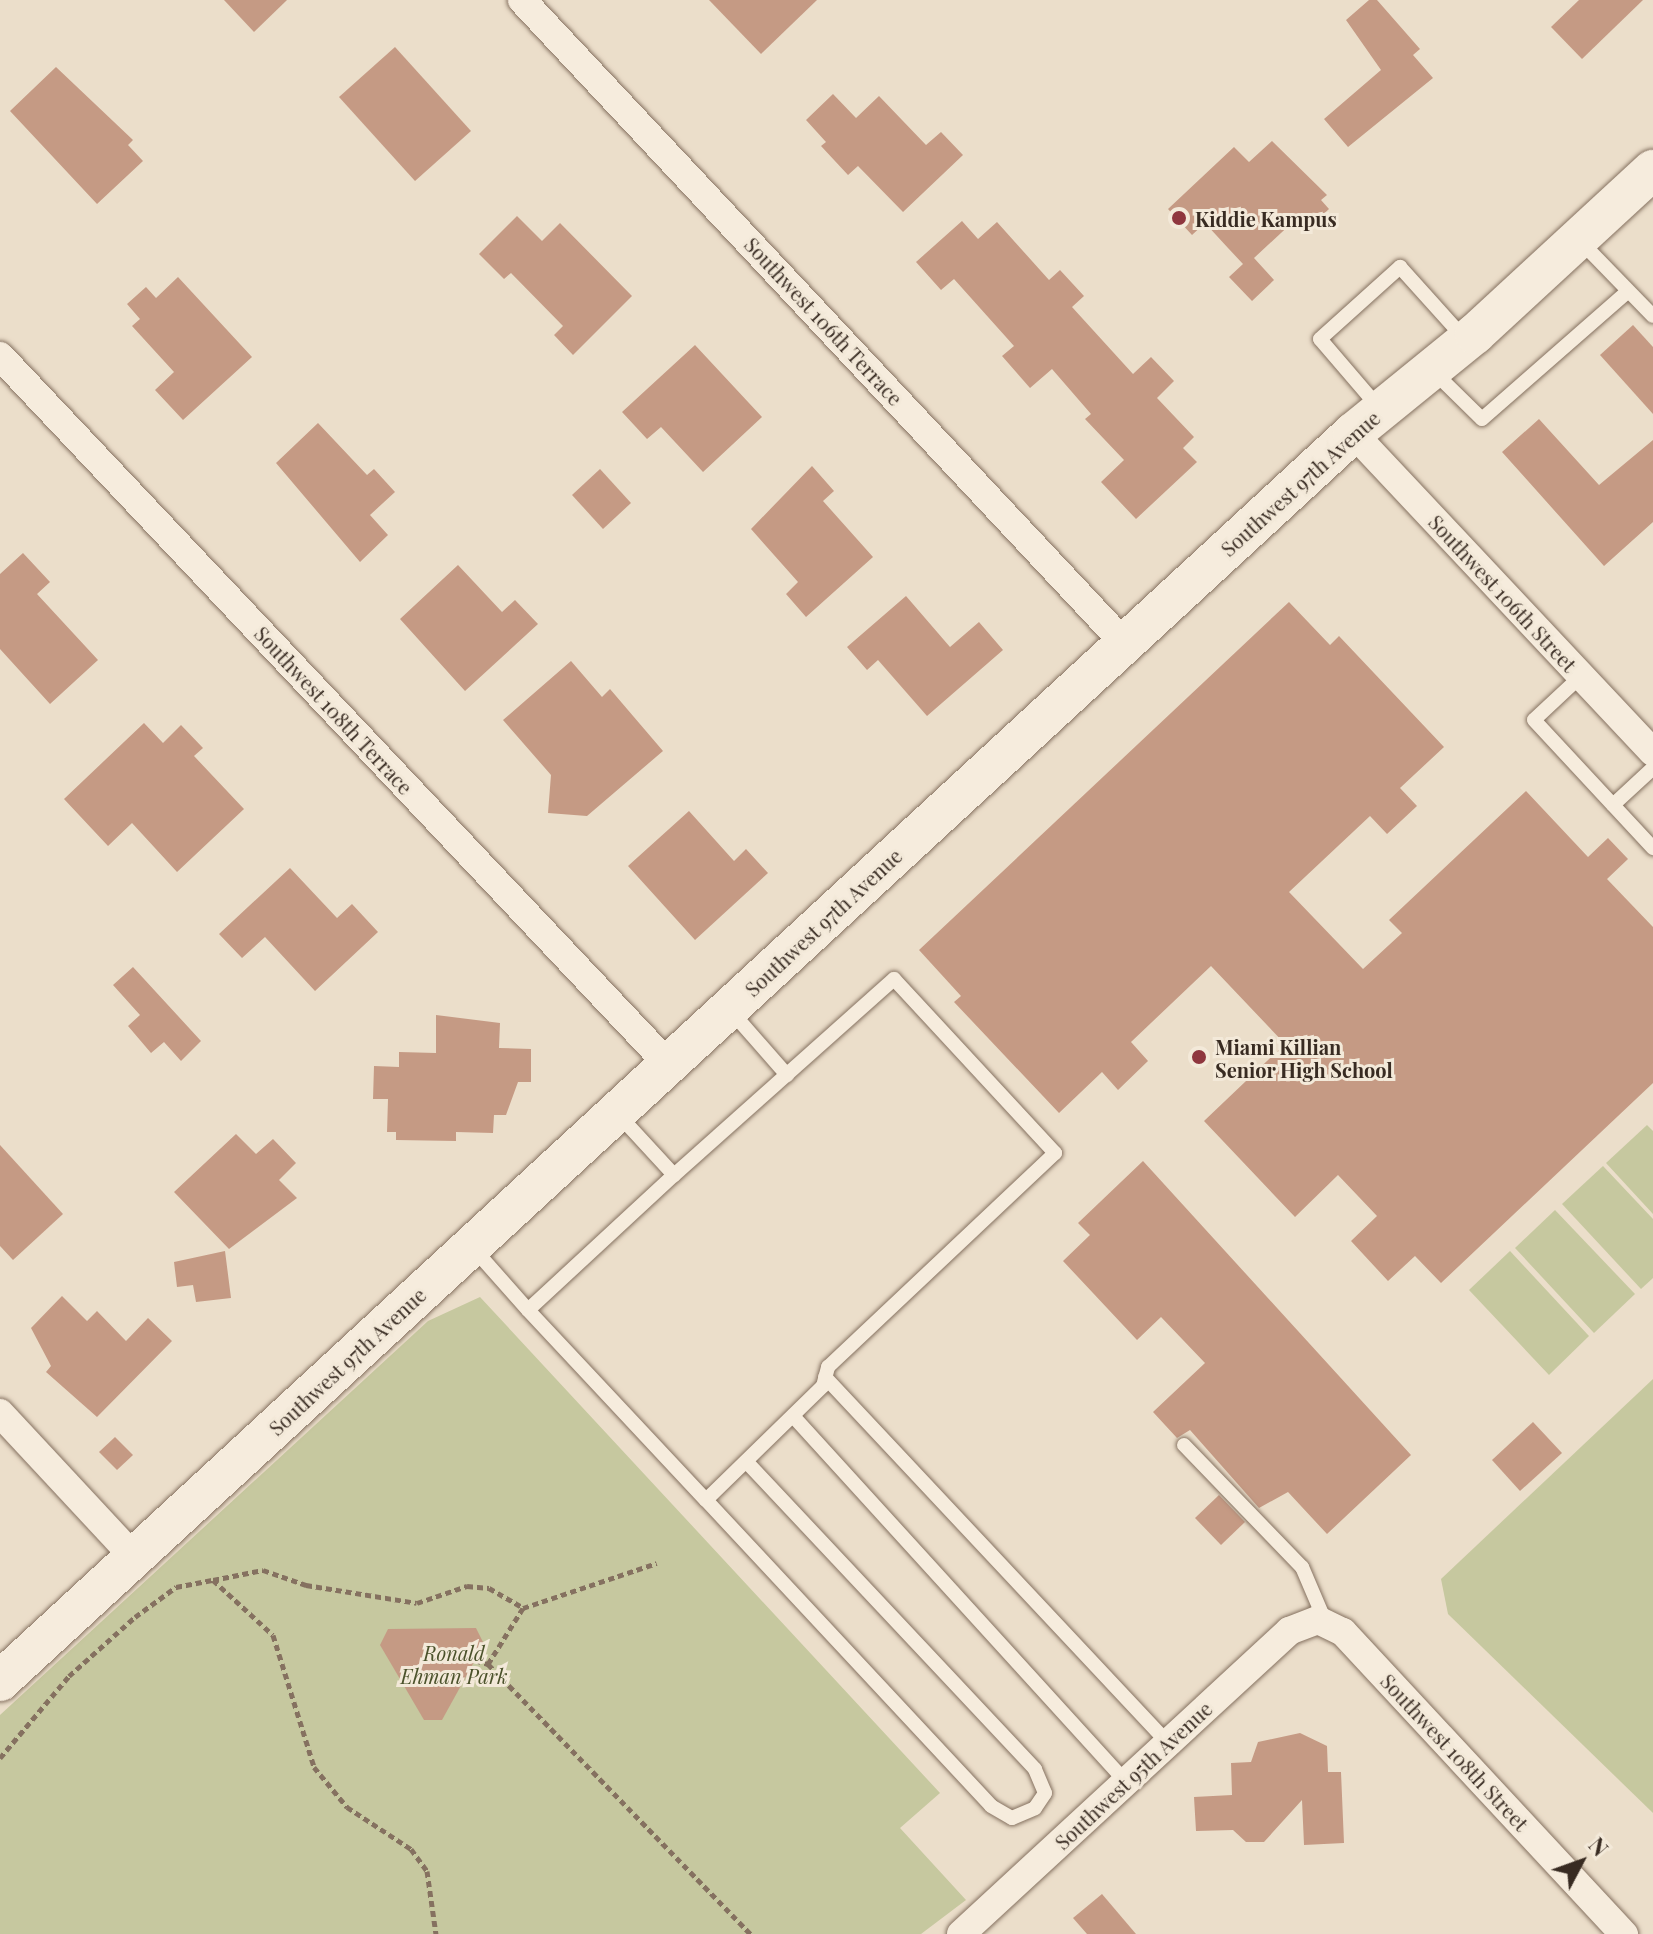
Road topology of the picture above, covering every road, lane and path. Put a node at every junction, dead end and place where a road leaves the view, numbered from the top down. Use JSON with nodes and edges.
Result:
{"nodes":[{"id":1,"x":522,"y":0,"type":"edge"},
{"id":2,"x":1648,"y":185,"type":"edge"},
{"id":3,"x":1579,"y":239,"type":"junction"},
{"id":4,"x":1627,"y":292,"type":"junction"},
{"id":5,"x":1653,"y":316,"type":"edge"},
{"id":6,"x":1467,"y":341,"type":"junction"},
{"id":7,"x":0,"y":356,"type":"edge"},
{"id":8,"x":1430,"y":369,"type":"junction"},
{"id":9,"x":1367,"y":422,"type":"junction"},
{"id":10,"x":1125,"y":644,"type":"junction"},
{"id":11,"x":1581,"y":676,"type":"junction"},
{"id":12,"x":1653,"y":752,"type":"edge"},
{"id":13,"x":1653,"y":768,"type":"edge"},
{"id":14,"x":1613,"y":805,"type":"junction"},
{"id":15,"x":1653,"y":848,"type":"edge"},
{"id":16,"x":729,"y":1009,"type":"junction"},
{"id":17,"x":668,"y":1064,"type":"junction"},
{"id":18,"x":787,"y":1075,"type":"junction"},
{"id":19,"x":616,"y":1112,"type":"junction"},
{"id":20,"x":674,"y":1175,"type":"junction"},
{"id":21,"x":471,"y":1246,"type":"junction"},
{"id":22,"x":528,"y":1310,"type":"junction"},
{"id":23,"x":825,"y":1377,"type":"junction"},
{"id":24,"x":0,"y":1413,"type":"edge"},
{"id":25,"x":793,"y":1416,"type":"junction"},
{"id":26,"x":1184,"y":1445,"type":"dead end"},
{"id":27,"x":746,"y":1461,"type":"junction"},
{"id":28,"x":706,"y":1500,"type":"junction"},
{"id":29,"x":134,"y":1557,"type":"junction"},
{"id":30,"x":657,"y":1563,"type":"dead end"},
{"id":31,"x":213,"y":1580,"type":"junction"},
{"id":32,"x":523,"y":1608,"type":"junction"},
{"id":33,"x":1318,"y":1621,"type":"junction"},
{"id":34,"x":475,"y":1660,"type":"dead end"},
{"id":35,"x":488,"y":1664,"type":"junction"},
{"id":36,"x":0,"y":1681,"type":"edge"},
{"id":37,"x":1168,"y":1743,"type":"junction"},
{"id":38,"x":0,"y":1758,"type":"edge"},
{"id":39,"x":1126,"y":1782,"type":"junction"},
{"id":40,"x":436,"y":1934,"type":"edge"},
{"id":41,"x":751,"y":1934,"type":"edge"},
{"id":42,"x":961,"y":1934,"type":"edge"},
{"id":43,"x":1624,"y":1934,"type":"edge"}],
"edges":[{"from":1,"to":10,"type":"street","name":"Southwest 106th Terrace"},
{"from":2,"to":3,"type":"street","name":"Southwest 97th Avenue"},
{"from":3,"to":4,"type":"lane"},
{"from":3,"to":6,"type":"street","name":"Southwest 97th Avenue"},
{"from":4,"to":5,"type":"lane"},
{"from":4,"to":8,"type":"lane"},
{"from":6,"to":8,"type":"street","name":"Southwest 97th Avenue"},
{"from":6,"to":9,"type":"lane"},
{"from":7,"to":17,"type":"street","name":"Southwest 108th Terrace"},
{"from":8,"to":9,"type":"street","name":"Southwest 97th Avenue"},
{"from":9,"to":10,"type":"street","name":"Southwest 97th Avenue"},
{"from":9,"to":11,"type":"street","name":"Southwest 106th Street"},
{"from":10,"to":16,"type":"street","name":"Southwest 97th Avenue"},
{"from":11,"to":12,"type":"street","name":"Southwest 106th Street"},
{"from":11,"to":14,"type":"lane"},
{"from":13,"to":14,"type":"lane"},
{"from":14,"to":15,"type":"lane"},
{"from":16,"to":17,"type":"street","name":"Southwest 97th Avenue"},
{"from":16,"to":18,"type":"lane"},
{"from":17,"to":19,"type":"street","name":"Southwest 97th Avenue"},
{"from":18,"to":20,"type":"lane"},
{"from":18,"to":23,"type":"lane"},
{"from":19,"to":20,"type":"lane"},
{"from":19,"to":21,"type":"street","name":"Southwest 97th Avenue"},
{"from":20,"to":22,"type":"lane"},
{"from":21,"to":22,"type":"lane"},
{"from":21,"to":29,"type":"street","name":"Southwest 97th Avenue"},
{"from":22,"to":28,"type":"lane"},
{"from":23,"to":25,"type":"lane"},
{"from":23,"to":37,"type":"lane"},
{"from":24,"to":29,"type":"street"},
{"from":25,"to":27,"type":"lane"},
{"from":25,"to":39,"type":"lane"},
{"from":26,"to":33,"type":"lane"},
{"from":27,"to":28,"type":"lane"},
{"from":27,"to":28,"type":"lane"},
{"from":29,"to":36,"type":"street","name":"Southwest 97th Avenue"},
{"from":30,"to":32,"type":"path"},
{"from":31,"to":32,"type":"path"},
{"from":31,"to":38,"type":"path"},
{"from":31,"to":40,"type":"path"},
{"from":32,"to":35,"type":"path"},
{"from":33,"to":37,"type":"street","name":"Southwest 95th Avenue"},
{"from":33,"to":43,"type":"street","name":"Southwest 108th Street"},
{"from":34,"to":35,"type":"path"},
{"from":35,"to":41,"type":"path"},
{"from":37,"to":39,"type":"street","name":"Southwest 95th Avenue"},
{"from":39,"to":42,"type":"street","name":"Southwest 95th Avenue"}]}
